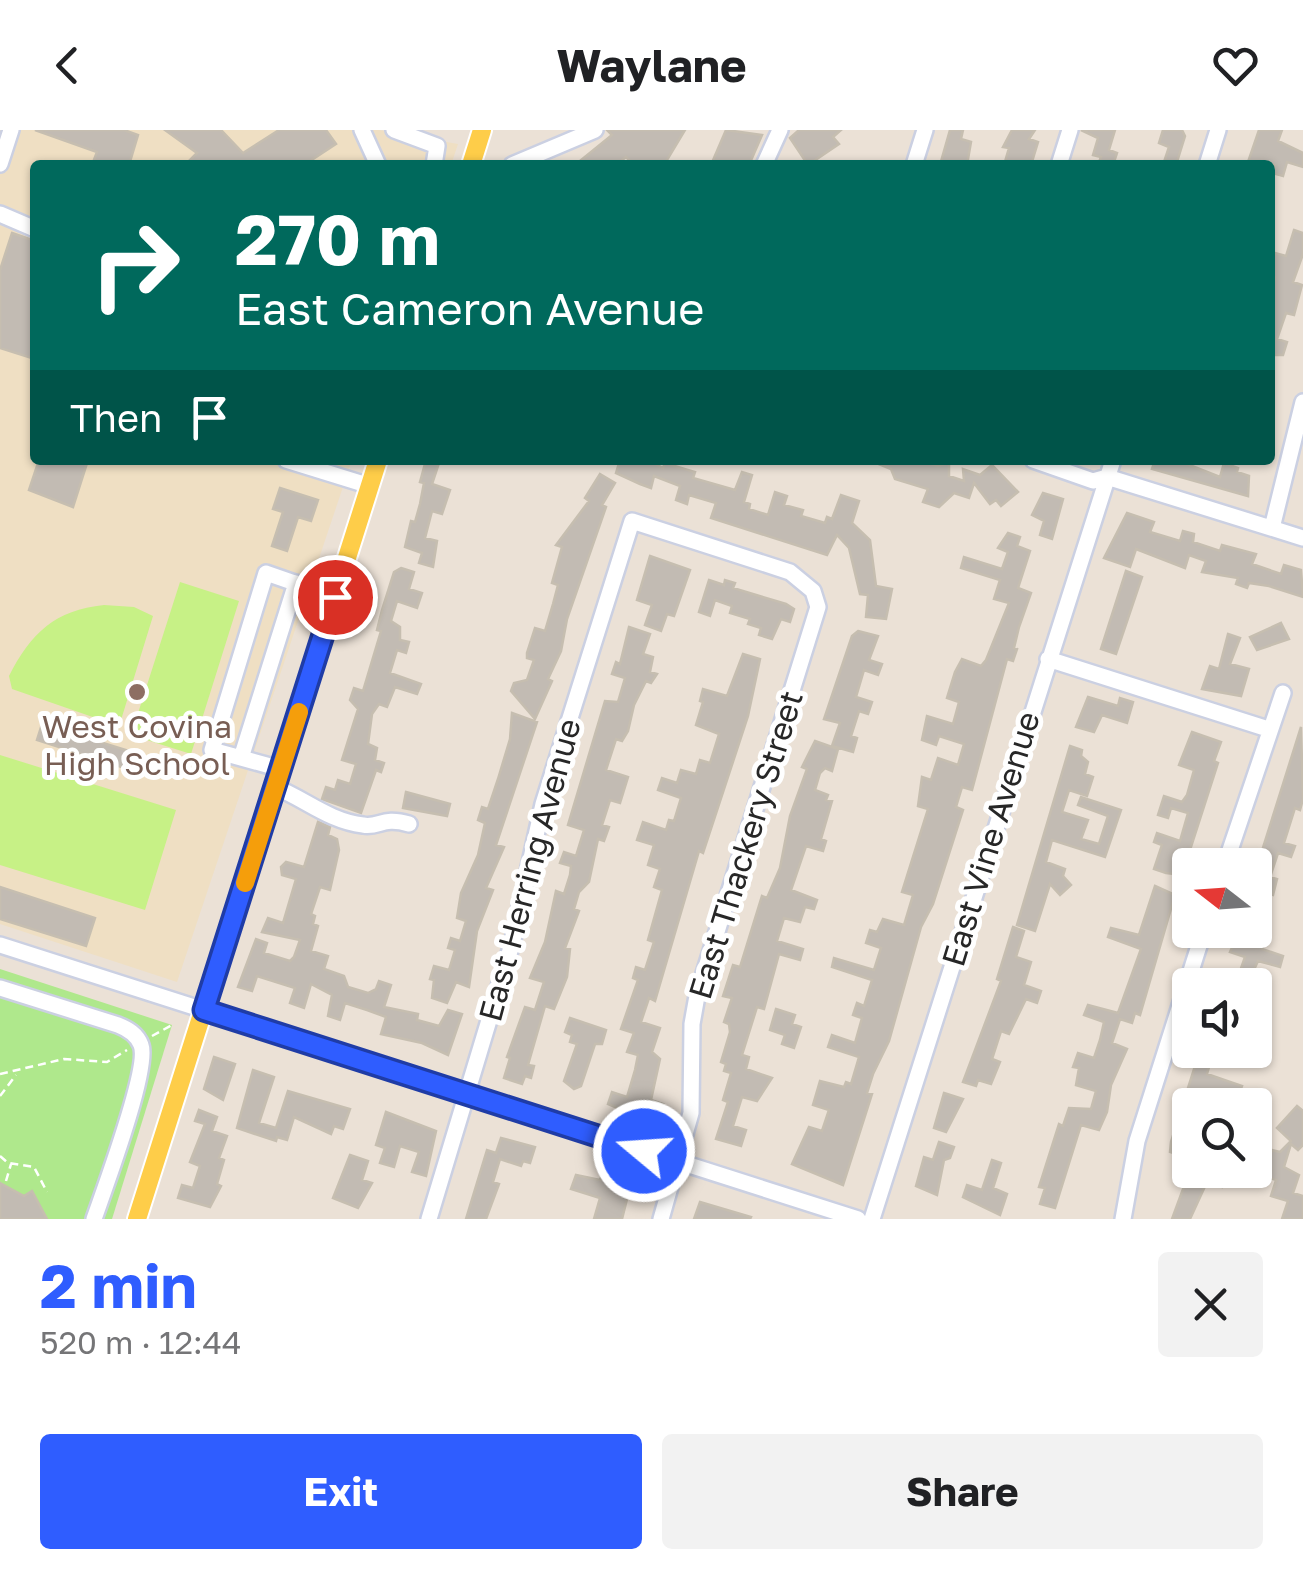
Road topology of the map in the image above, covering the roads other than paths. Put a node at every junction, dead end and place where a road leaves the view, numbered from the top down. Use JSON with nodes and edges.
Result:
{"nodes":[{"id":1,"x":11,"y":130,"type":"edge"},
{"id":2,"x":362,"y":130,"type":"edge"},
{"id":3,"x":394,"y":130,"type":"edge"},
{"id":4,"x":482,"y":130,"type":"edge"},
{"id":5,"x":595,"y":130,"type":"edge"},
{"id":6,"x":780,"y":130,"type":"edge"},
{"id":7,"x":925,"y":130,"type":"edge"},
{"id":8,"x":1070,"y":130,"type":"edge"},
{"id":9,"x":1218,"y":130,"type":"edge"},
{"id":10,"x":376,"y":160,"type":"edge"},
{"id":11,"x":435,"y":160,"type":"edge"},
{"id":12,"x":473,"y":160,"type":"edge"},
{"id":13,"x":524,"y":160,"type":"edge"},
{"id":14,"x":766,"y":160,"type":"edge"},
{"id":15,"x":916,"y":160,"type":"edge"},
{"id":16,"x":1061,"y":160,"type":"edge"},
{"id":17,"x":1209,"y":160,"type":"edge"},
{"id":18,"x":0,"y":164,"type":"edge"},
{"id":19,"x":0,"y":214,"type":"edge"},
{"id":20,"x":30,"y":228,"type":"edge"},
{"id":21,"x":1303,"y":402,"type":"edge"},
{"id":22,"x":302,"y":465,"type":"edge"},
{"id":23,"x":376,"y":465,"type":"edge"},
{"id":24,"x":1047,"y":465,"type":"edge"},
{"id":25,"x":1111,"y":465,"type":"edge"},
{"id":26,"x":1108,"y":476,"type":"junction"},
{"id":27,"x":370,"y":486,"type":"junction"},
{"id":28,"x":1272,"y":528,"type":"junction"},
{"id":29,"x":1303,"y":538,"type":"edge"},
{"id":30,"x":296,"y":584,"type":"junction"},
{"id":31,"x":813,"y":590,"type":"joint"},
{"id":32,"x":335,"y":597,"type":"junction"},
{"id":33,"x":1048,"y":659,"type":"junction"},
{"id":34,"x":1284,"y":693,"type":"dead end"},
{"id":35,"x":1268,"y":729,"type":"junction"},
{"id":36,"x":242,"y":758,"type":"junction"},
{"id":37,"x":278,"y":778,"type":"junction"},
{"id":38,"x":409,"y":824,"type":"dead end"},
{"id":39,"x":1230,"y":848,"type":"edge"},
{"id":40,"x":0,"y":946,"type":"edge"},
{"id":41,"x":1198,"y":948,"type":"edge"},
{"id":42,"x":0,"y":988,"type":"edge"},
{"id":43,"x":204,"y":1010,"type":"junction"},
{"id":44,"x":468,"y":1095,"type":"junction"},
{"id":45,"x":679,"y":1162,"type":"junction"},
{"id":46,"x":94,"y":1219,"type":"edge"},
{"id":47,"x":137,"y":1219,"type":"edge"},
{"id":48,"x":430,"y":1219,"type":"edge"},
{"id":49,"x":660,"y":1219,"type":"edge"},
{"id":50,"x":858,"y":1219,"type":"edge"},
{"id":51,"x":872,"y":1219,"type":"edge"},
{"id":52,"x":1123,"y":1219,"type":"edge"}],
"edges":[{"from":1,"to":18,"type":"street"},
{"from":2,"to":10,"type":"street"},
{"from":3,"to":11,"type":"street"},
{"from":4,"to":12,"type":"main road"},
{"from":5,"to":13,"type":"street"},
{"from":6,"to":14,"type":"street"},
{"from":7,"to":15,"type":"street"},
{"from":8,"to":16,"type":"street"},
{"from":9,"to":17,"type":"street"},
{"from":19,"to":20,"type":"street"},
{"from":21,"to":28,"type":"street"},
{"from":22,"to":27,"type":"street"},
{"from":23,"to":27,"type":"main road"},
{"from":24,"to":26,"type":"street"},
{"from":25,"to":26,"type":"street","name":"East Vine Avenue"},
{"from":26,"to":28,"type":"street"},
{"from":26,"to":33,"type":"street","name":"East Vine Avenue"},
{"from":27,"to":32,"type":"main road"},
{"from":28,"to":29,"type":"street"},
{"from":30,"to":32,"type":"street"},
{"from":30,"to":36,"type":"street"},
{"from":30,"to":36,"type":"street"},
{"from":31,"to":44,"type":"street","name":"East Herring Avenue"},
{"from":31,"to":45,"type":"street","name":"East Thackery Street"},
{"from":32,"to":37,"type":"main road"},
{"from":33,"to":35,"type":"street"},
{"from":33,"to":51,"type":"street","name":"East Vine Avenue"},
{"from":34,"to":35,"type":"street"},
{"from":35,"to":39,"type":"street"},
{"from":36,"to":37,"type":"street"},
{"from":37,"to":38,"type":"street"},
{"from":37,"to":43,"type":"main road"},
{"from":40,"to":43,"type":"street"},
{"from":41,"to":52,"type":"street"},
{"from":42,"to":46,"type":"street"},
{"from":43,"to":44,"type":"street"},
{"from":43,"to":47,"type":"main road"},
{"from":44,"to":45,"type":"street"},
{"from":44,"to":48,"type":"street","name":"East Herring Avenue"},
{"from":45,"to":49,"type":"street","name":"East Thackery Street"},
{"from":45,"to":50,"type":"street"}]}
